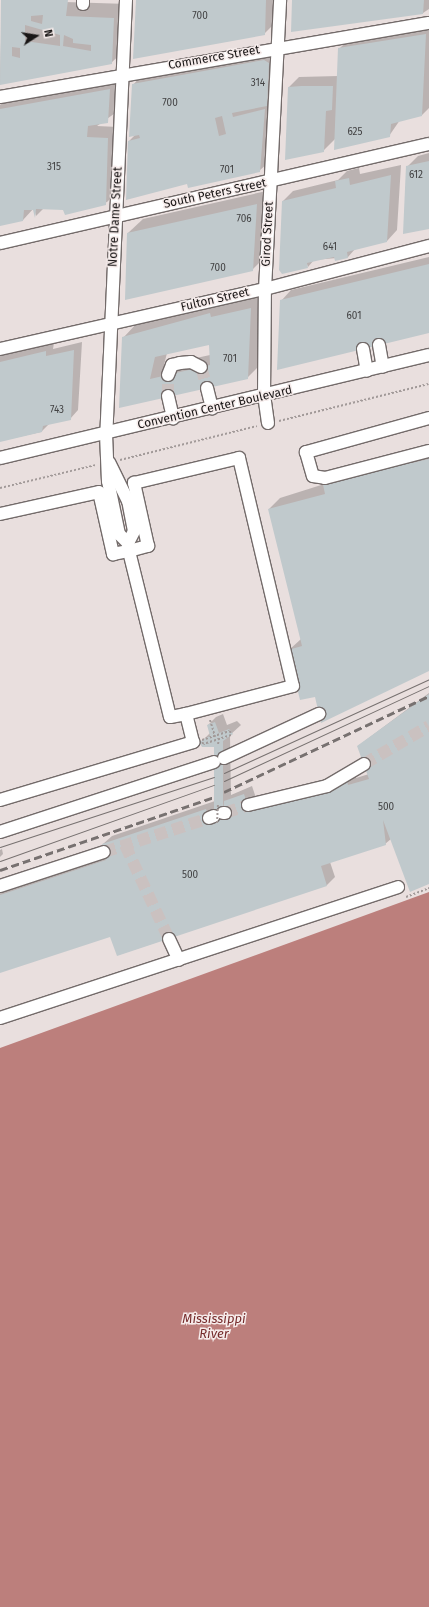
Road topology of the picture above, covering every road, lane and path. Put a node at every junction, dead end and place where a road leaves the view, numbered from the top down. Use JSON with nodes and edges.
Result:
{"nodes":[{"id":1,"x":126,"y":0,"type":"edge"},
{"id":2,"x":280,"y":0,"type":"edge"},
{"id":3,"x":429,"y":23,"type":"edge"},
{"id":4,"x":278,"y":46,"type":"junction"},
{"id":5,"x":122,"y":74,"type":"junction"},
{"id":6,"x":0,"y":97,"type":"edge"},
{"id":7,"x":429,"y":144,"type":"edge"},
{"id":8,"x":271,"y":182,"type":"junction"},
{"id":9,"x":117,"y":216,"type":"junction"},
{"id":10,"x":0,"y":243,"type":"edge"},
{"id":11,"x":429,"y":246,"type":"edge"},
{"id":12,"x":265,"y":289,"type":"junction"},
{"id":13,"x":111,"y":324,"type":"junction"},
{"id":14,"x":379,"y":345,"type":"dead end"},
{"id":15,"x":0,"y":349,"type":"edge"},
{"id":16,"x":363,"y":349,"type":"dead end"},
{"id":17,"x":429,"y":355,"type":"edge"},
{"id":18,"x":201,"y":367,"type":"dead end"},
{"id":19,"x":383,"y":367,"type":"junction"},
{"id":20,"x":367,"y":371,"type":"junction"},
{"id":21,"x":168,"y":375,"type":"dead end"},
{"id":22,"x":429,"y":384,"type":"edge"},
{"id":23,"x":207,"y":388,"type":"tunnel mouth"},
{"id":24,"x":168,"y":396,"type":"tunnel mouth"},
{"id":25,"x":264,"y":396,"type":"junction"},
{"id":26,"x":212,"y":408,"type":"junction"},
{"id":27,"x":173,"y":418,"type":"junction"},
{"id":28,"x":429,"y":418,"type":"edge"},
{"id":29,"x":268,"y":423,"type":"junction"},
{"id":30,"x":106,"y":434,"type":"junction"},
{"id":31,"x":429,"y":452,"type":"edge"},
{"id":32,"x":0,"y":458,"type":"edge"},
{"id":33,"x":110,"y":462,"type":"junction"},
{"id":34,"x":0,"y":488,"type":"edge"},
{"id":35,"x":0,"y":514,"type":"edge"},
{"id":36,"x":129,"y":547,"type":"junction"},
{"id":37,"x":186,"y":714,"type":"junction"},
{"id":38,"x":319,"y":714,"type":"dead end"},
{"id":39,"x":211,"y":723,"type":"dead end"},
{"id":40,"x":215,"y":736,"type":"junction"},
{"id":41,"x":219,"y":739,"type":"junction"},
{"id":42,"x":202,"y":740,"type":"dead end"},
{"id":43,"x":203,"y":744,"type":"dead end"},
{"id":44,"x":218,"y":744,"type":"dead end"},
{"id":45,"x":364,"y":764,"type":"tunnel mouth"},
{"id":46,"x":0,"y":800,"type":"edge"},
{"id":47,"x":248,"y":805,"type":"tunnel mouth"},
{"id":48,"x":0,"y":832,"type":"edge"},
{"id":49,"x":104,"y":852,"type":"tunnel mouth"},
{"id":50,"x":0,"y":886,"type":"edge"},
{"id":51,"x":398,"y":887,"type":"dead end"},
{"id":52,"x":429,"y":888,"type":"edge"},
{"id":53,"x":419,"y":892,"type":"dead end"},
{"id":54,"x":169,"y":939,"type":"tunnel mouth"},
{"id":55,"x":179,"y":960,"type":"junction"},
{"id":56,"x":0,"y":1018,"type":"edge"}],
"edges":[{"from":1,"to":5,"type":"street","name":"Notre Dame Street"},
{"from":2,"to":4,"type":"street","name":"Girod Street"},
{"from":3,"to":4,"type":"street","name":"Commerce Street"},
{"from":4,"to":5,"type":"street","name":"Commerce Street"},
{"from":4,"to":8,"type":"street","name":"Girod Street"},
{"from":5,"to":6,"type":"street","name":"Commerce Street"},
{"from":5,"to":9,"type":"street","name":"Notre Dame Street"},
{"from":7,"to":8,"type":"street","name":"South Peters Street"},
{"from":8,"to":9,"type":"street","name":"South Peters Street"},
{"from":8,"to":12,"type":"street","name":"Girod Street"},
{"from":9,"to":10,"type":"street","name":"South Peters Street"},
{"from":9,"to":13,"type":"street","name":"Notre Dame Street"},
{"from":11,"to":12,"type":"street","name":"Fulton Street"},
{"from":12,"to":13,"type":"street","name":"Fulton Street"},
{"from":12,"to":25,"type":"street","name":"Girod Street"},
{"from":13,"to":15,"type":"street","name":"Fulton Street"},
{"from":13,"to":30,"type":"street","name":"Notre Dame Street"},
{"from":14,"to":19,"type":"street"},
{"from":16,"to":20,"type":"street"},
{"from":17,"to":19,"type":"street","name":"Convention Center Boulevard"},
{"from":18,"to":21,"type":"street"},
{"from":19,"to":20,"type":"street","name":"Convention Center Boulevard"},
{"from":20,"to":25,"type":"street","name":"Convention Center Boulevard"},
{"from":22,"to":29,"type":"path"},
{"from":23,"to":26,"type":"street"},
{"from":24,"to":27,"type":"street"},
{"from":25,"to":26,"type":"street","name":"Convention Center Boulevard"},
{"from":25,"to":29,"type":"street","name":"Girod Street"},
{"from":26,"to":27,"type":"street","name":"Convention Center Boulevard"},
{"from":27,"to":30,"type":"street","name":"Convention Center Boulevard"},
{"from":28,"to":31,"type":"street"},
{"from":29,"to":33,"type":"path"},
{"from":30,"to":32,"type":"street","name":"Convention Center Boulevard"},
{"from":30,"to":33,"type":"street","name":"Notre Dame Street"},
{"from":33,"to":34,"type":"path"},
{"from":33,"to":36,"type":"street","name":"Notre Dame Street"},
{"from":35,"to":36,"type":"street"},
{"from":36,"to":37,"type":"street","name":"Notre Dame Street"},
{"from":36,"to":37,"type":"street"},
{"from":37,"to":46,"type":"street"},
{"from":38,"to":48,"type":"street"},
{"from":39,"to":40,"type":"path"},
{"from":40,"to":41,"type":"path"},
{"from":40,"to":42,"type":"path"},
{"from":41,"to":43,"type":"path"},
{"from":41,"to":44,"type":"path"},
{"from":45,"to":47,"type":"street"},
{"from":49,"to":50,"type":"street"},
{"from":51,"to":55,"type":"street"},
{"from":52,"to":53,"type":"path"},
{"from":54,"to":55,"type":"street"},
{"from":55,"to":56,"type":"street"}]}
